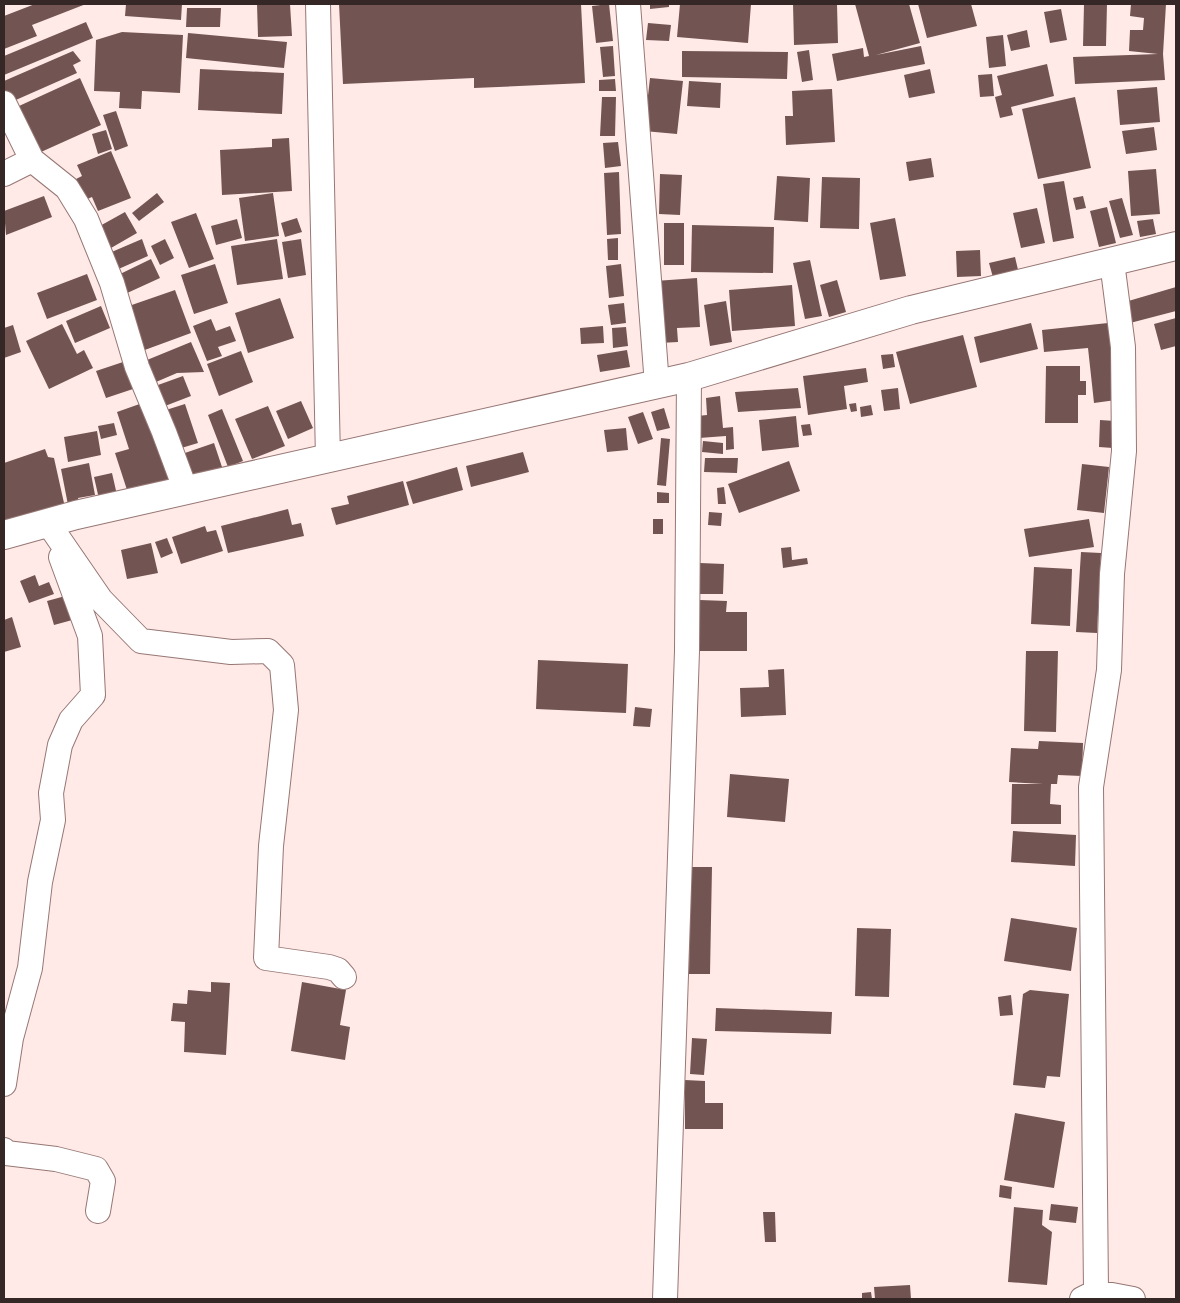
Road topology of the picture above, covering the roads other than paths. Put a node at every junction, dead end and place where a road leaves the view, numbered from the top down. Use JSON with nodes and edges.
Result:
{"nodes":[{"id":1,"x":318,"y":4,"type":"edge"},
{"id":2,"x":628,"y":4,"type":"edge"},
{"id":3,"x":4,"y":103,"type":"edge"},
{"id":4,"x":32,"y":160,"type":"junction"},
{"id":5,"x":4,"y":174,"type":"edge"},
{"id":6,"x":1176,"y":246,"type":"edge"},
{"id":7,"x":1112,"y":262,"type":"junction"},
{"id":8,"x":689,"y":377,"type":"junction"},
{"id":9,"x":657,"y":385,"type":"junction"},
{"id":10,"x":328,"y":458,"type":"junction"},
{"id":11,"x":186,"y":491,"type":"junction"},
{"id":12,"x":48,"y":523,"type":"junction"},
{"id":13,"x":4,"y":535,"type":"edge"},
{"id":14,"x":344,"y":977,"type":"dead end"},
{"id":15,"x":4,"y":1084,"type":"edge"},
{"id":16,"x":4,"y":1150,"type":"edge"},
{"id":17,"x":98,"y":1211,"type":"dead end"},
{"id":18,"x":1089,"y":1296,"type":"edge"},
{"id":19,"x":665,"y":1299,"type":"edge"},
{"id":20,"x":1133,"y":1299,"type":"edge"}],
"edges":[{"from":1,"to":10,"type":"street"},
{"from":2,"to":9,"type":"street"},
{"from":3,"to":4,"type":"street"},
{"from":4,"to":5,"type":"street"},
{"from":4,"to":11,"type":"street"},
{"from":6,"to":7,"type":"street"},
{"from":7,"to":8,"type":"street"},
{"from":7,"to":18,"type":"street"},
{"from":8,"to":9,"type":"street"},
{"from":8,"to":19,"type":"street"},
{"from":9,"to":10,"type":"street"},
{"from":10,"to":11,"type":"street"},
{"from":11,"to":12,"type":"street"},
{"from":12,"to":13,"type":"street"},
{"from":12,"to":14,"type":"street"},
{"from":12,"to":15,"type":"street"},
{"from":16,"to":17,"type":"street"},
{"from":18,"to":20,"type":"street"}]}
